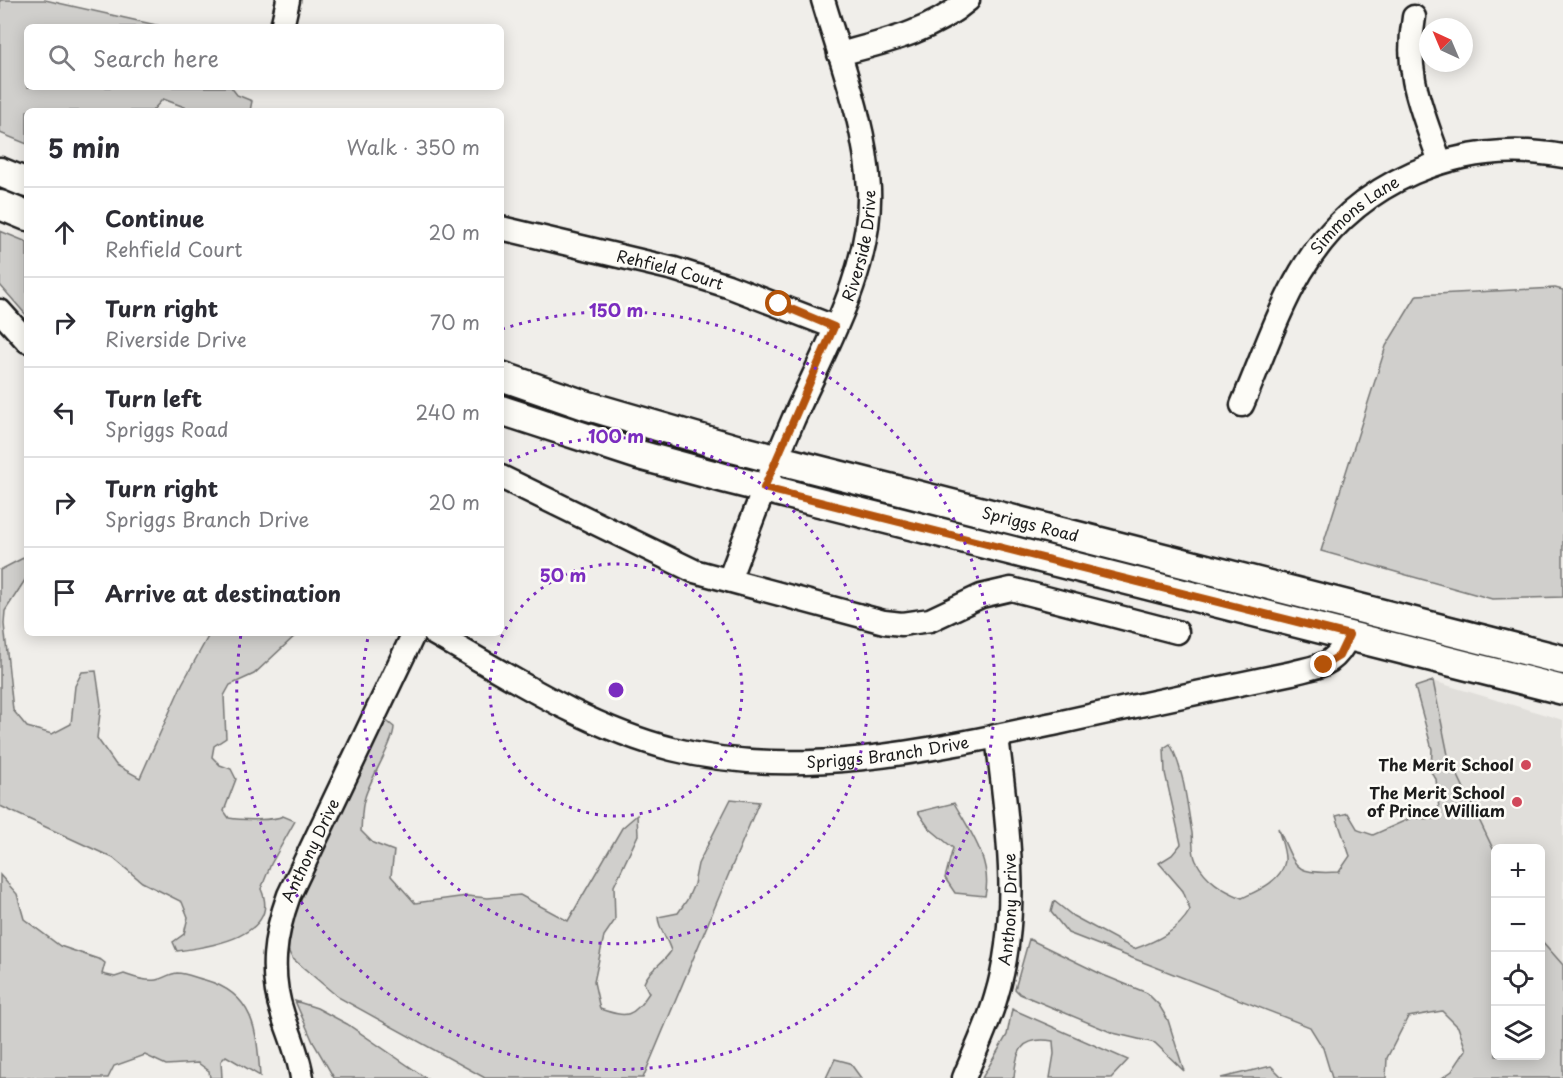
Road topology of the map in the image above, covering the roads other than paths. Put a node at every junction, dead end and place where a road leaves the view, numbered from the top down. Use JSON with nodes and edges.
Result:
{"nodes":[{"id":1,"x":288,"y":0,"type":"edge"},
{"id":2,"x":823,"y":0,"type":"edge"},
{"id":3,"x":968,"y":0,"type":"edge"},
{"id":4,"x":1414,"y":17,"type":"dead end"},
{"id":5,"x":283,"y":24,"type":"edge"},
{"id":6,"x":839,"y":54,"type":"junction"},
{"id":7,"x":1563,"y":156,"type":"edge"},
{"id":8,"x":1440,"y":162,"type":"junction"},
{"id":9,"x":0,"y":172,"type":"edge"},
{"id":10,"x":24,"y":182,"type":"edge"},
{"id":11,"x":0,"y":205,"type":"edge"},
{"id":12,"x":24,"y":215,"type":"edge"},
{"id":13,"x":504,"y":229,"type":"edge"},
{"id":14,"x":0,"y":311,"type":"edge"},
{"id":15,"x":834,"y":327,"type":"junction"},
{"id":16,"x":24,"y":338,"type":"edge"},
{"id":17,"x":504,"y":377,"type":"edge"},
{"id":18,"x":1242,"y":405,"type":"dead end"},
{"id":19,"x":504,"y":411,"type":"edge"},
{"id":20,"x":777,"y":458,"type":"junction"},
{"id":21,"x":504,"y":478,"type":"edge"},
{"id":22,"x":764,"y":488,"type":"junction"},
{"id":23,"x":729,"y":580,"type":"junction"},
{"id":24,"x":1177,"y":632,"type":"dead end"},
{"id":25,"x":1349,"y":635,"type":"junction"},
{"id":26,"x":413,"y":636,"type":"edge"},
{"id":27,"x":438,"y":636,"type":"edge"},
{"id":28,"x":1563,"y":660,"type":"edge"},
{"id":29,"x":1563,"y":690,"type":"edge"},
{"id":30,"x":997,"y":736,"type":"junction"},
{"id":31,"x":302,"y":1078,"type":"edge"},
{"id":32,"x":964,"y":1078,"type":"edge"}],
"edges":[{"from":1,"to":5,"type":"street"},
{"from":2,"to":6,"type":"street","name":"Riverside Drive"},
{"from":3,"to":6,"type":"street"},
{"from":4,"to":8,"type":"street"},
{"from":6,"to":15,"type":"street","name":"Riverside Drive"},
{"from":7,"to":8,"type":"street","name":"Simmons Lane"},
{"from":8,"to":18,"type":"street","name":"Simmons Lane"},
{"from":9,"to":10,"type":"main road"},
{"from":11,"to":12,"type":"main road"},
{"from":13,"to":15,"type":"street","name":"Rehfield Court"},
{"from":14,"to":16,"type":"street"},
{"from":15,"to":20,"type":"street","name":"Riverside Drive"},
{"from":17,"to":20,"type":"main road","name":"Spriggs Road"},
{"from":19,"to":22,"type":"main road","name":"Spriggs Road"},
{"from":20,"to":22,"type":"street","name":"Riverside Drive"},
{"from":20,"to":28,"type":"main road","name":"Spriggs Road"},
{"from":21,"to":23,"type":"street"},
{"from":22,"to":23,"type":"street","name":"Riverside Drive"},
{"from":22,"to":25,"type":"main road","name":"Spriggs Road"},
{"from":23,"to":24,"type":"street"},
{"from":25,"to":29,"type":"main road","name":"Spriggs Road"},
{"from":25,"to":30,"type":"street","name":"Spriggs Branch Drive"},
{"from":26,"to":31,"type":"street","name":"Anthony Drive"},
{"from":27,"to":30,"type":"street","name":"Spriggs Branch Drive"},
{"from":30,"to":32,"type":"street","name":"Anthony Drive"}]}
